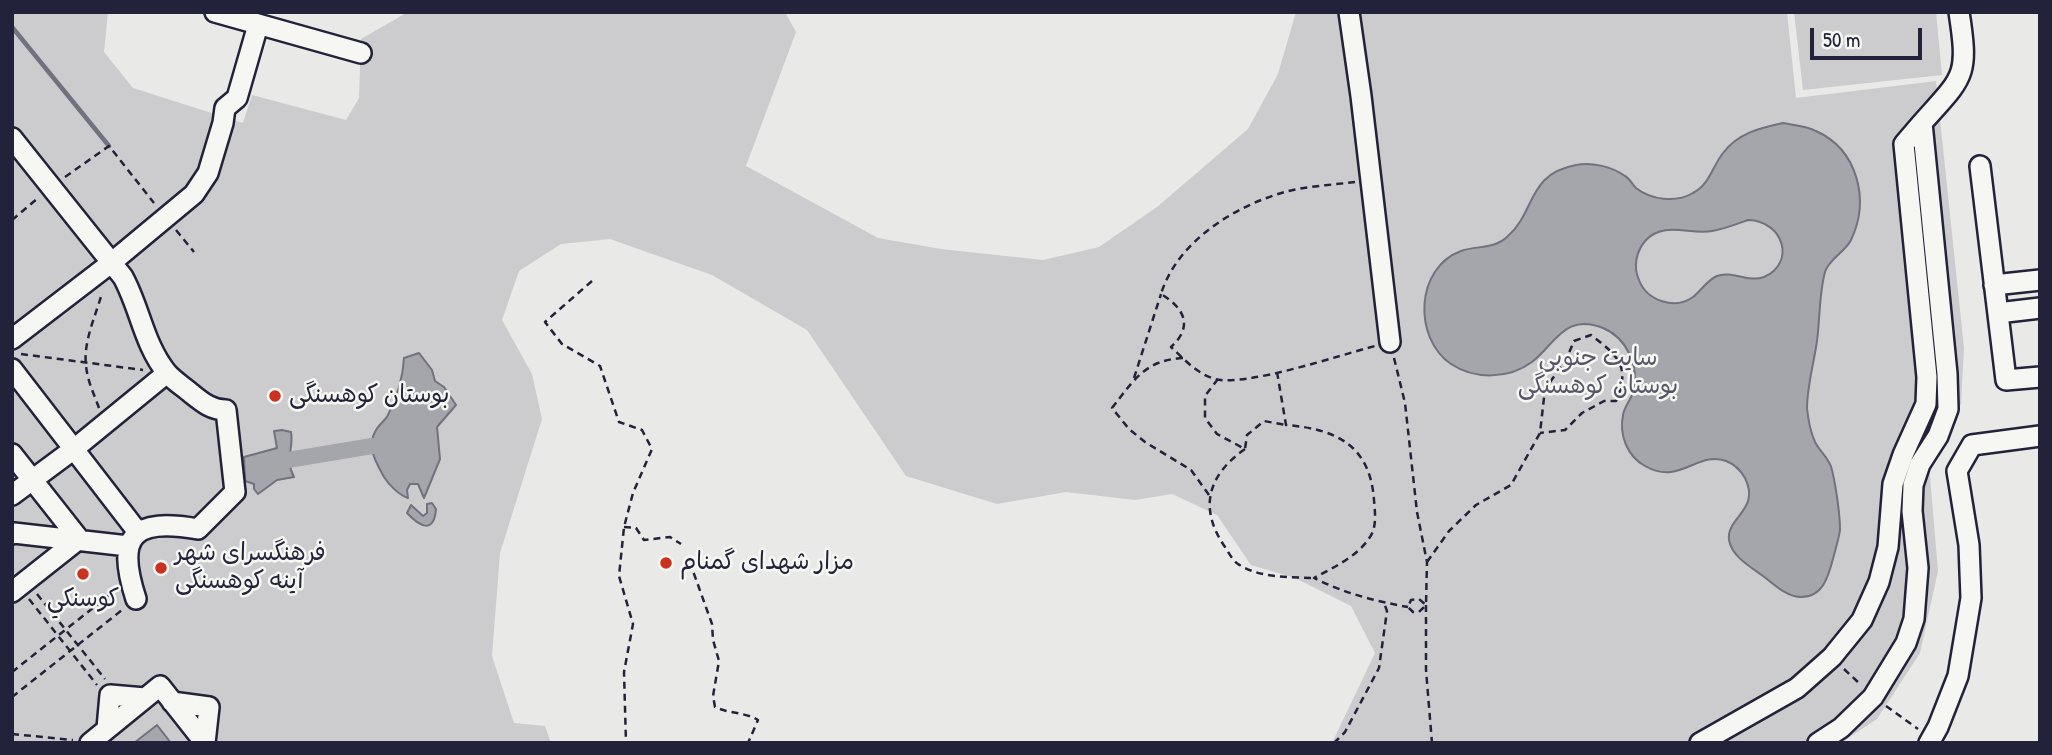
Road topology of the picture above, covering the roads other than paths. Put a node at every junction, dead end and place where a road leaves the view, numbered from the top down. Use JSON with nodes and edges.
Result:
{"nodes":[{"id":1,"x":215,"y":12,"type":"edge"},
{"id":2,"x":1349,"y":12,"type":"edge"},
{"id":3,"x":1959,"y":12,"type":"edge"},
{"id":4,"x":258,"y":25,"type":"junction"},
{"id":5,"x":361,"y":53,"type":"dead end"},
{"id":6,"x":1922,"y":123,"type":"junction"},
{"id":7,"x":12,"y":138,"type":"edge"},
{"id":8,"x":1980,"y":166,"type":"dead end"},
{"id":9,"x":111,"y":263,"type":"junction"},
{"id":10,"x":2040,"y":280,"type":"edge"},
{"id":11,"x":1994,"y":285,"type":"junction"},
{"id":12,"x":2040,"y":308,"type":"edge"},
{"id":13,"x":1998,"y":313,"type":"junction"},
{"id":14,"x":12,"y":339,"type":"edge"},
{"id":15,"x":1390,"y":342,"type":"road end"},
{"id":16,"x":12,"y":369,"type":"edge"},
{"id":17,"x":167,"y":373,"type":"junction"},
{"id":18,"x":2040,"y":377,"type":"edge"},
{"id":19,"x":2040,"y":436,"type":"edge"},
{"id":20,"x":74,"y":449,"type":"junction"},
{"id":21,"x":12,"y":454,"type":"edge"},
{"id":22,"x":33,"y":480,"type":"junction"},
{"id":23,"x":12,"y":495,"type":"edge"},
{"id":24,"x":13,"y":532,"type":"edge"},
{"id":25,"x":79,"y":539,"type":"junction"},
{"id":26,"x":133,"y":539,"type":"junction"},
{"id":27,"x":19,"y":587,"type":"edge"},
{"id":28,"x":136,"y":599,"type":"road end"},
{"id":29,"x":145,"y":698,"type":"junction"},
{"id":30,"x":107,"y":728,"type":"junction"},
{"id":31,"x":90,"y":742,"type":"edge"},
{"id":32,"x":205,"y":743,"type":"edge"},
{"id":33,"x":1700,"y":743,"type":"edge"},
{"id":34,"x":1818,"y":743,"type":"edge"},
{"id":35,"x":1929,"y":743,"type":"edge"}],
"edges":[{"from":1,"to":4,"type":"street"},
{"from":2,"to":15,"type":"street"},
{"from":3,"to":6,"type":"street"},
{"from":4,"to":5,"type":"street"},
{"from":4,"to":9,"type":"street"},
{"from":6,"to":33,"type":"street"},
{"from":6,"to":34,"type":"street"},
{"from":7,"to":9,"type":"street"},
{"from":8,"to":11,"type":"street"},
{"from":9,"to":14,"type":"street"},
{"from":9,"to":17,"type":"street"},
{"from":10,"to":11,"type":"street"},
{"from":11,"to":13,"type":"street"},
{"from":12,"to":13,"type":"street"},
{"from":13,"to":18,"type":"street"},
{"from":16,"to":20,"type":"street"},
{"from":17,"to":20,"type":"street"},
{"from":17,"to":26,"type":"street"},
{"from":19,"to":35,"type":"street"},
{"from":20,"to":22,"type":"street"},
{"from":20,"to":26,"type":"street"},
{"from":21,"to":22,"type":"street"},
{"from":22,"to":23,"type":"street"},
{"from":22,"to":25,"type":"street"},
{"from":24,"to":25,"type":"street"},
{"from":25,"to":26,"type":"street"},
{"from":25,"to":27,"type":"street"},
{"from":26,"to":28,"type":"street"},
{"from":29,"to":30,"type":"street"},
{"from":29,"to":30,"type":"street"},
{"from":29,"to":32,"type":"street"},
{"from":30,"to":31,"type":"street"}]}
